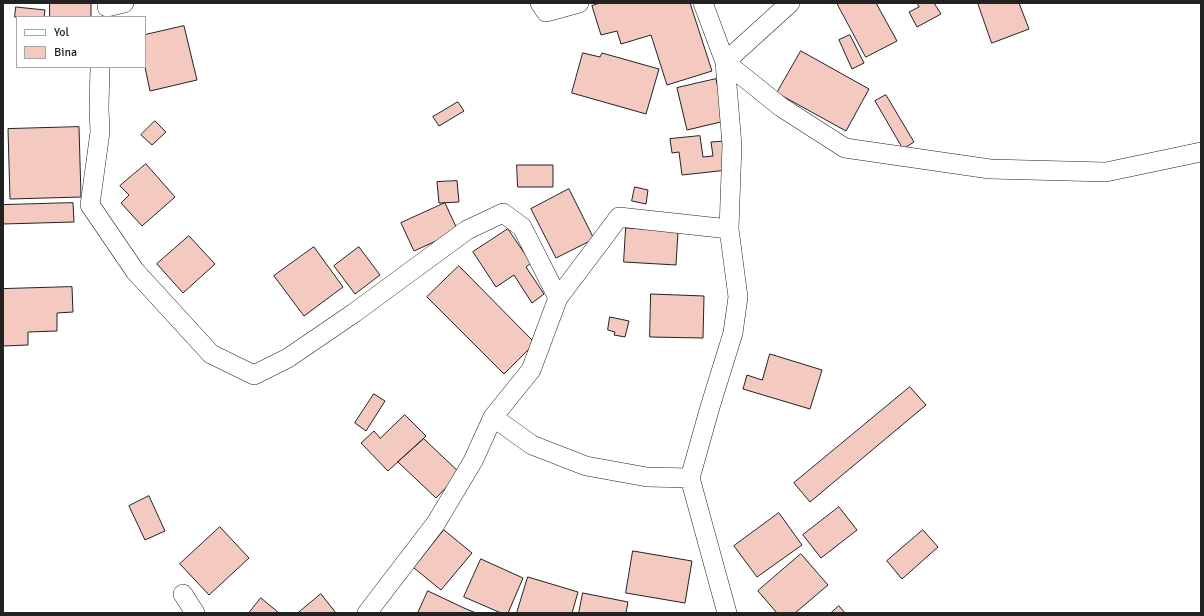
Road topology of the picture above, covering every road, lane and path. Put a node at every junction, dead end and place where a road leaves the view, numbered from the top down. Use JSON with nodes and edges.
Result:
{"nodes":[{"id":1,"x":540,"y":3,"type":"edge"},
{"id":2,"x":578,"y":3,"type":"edge"},
{"id":3,"x":703,"y":3,"type":"edge"},
{"id":4,"x":790,"y":3,"type":"edge"},
{"id":5,"x":726,"y":62,"type":"junction"},
{"id":6,"x":100,"y":68,"type":"edge"},
{"id":7,"x":1201,"y":152,"type":"edge"},
{"id":8,"x":729,"y":229,"type":"junction"},
{"id":9,"x":558,"y":298,"type":"junction"},
{"id":10,"x":493,"y":418,"type":"junction"},
{"id":11,"x":690,"y":478,"type":"junction"},
{"id":12,"x":183,"y":594,"type":"dead end"},
{"id":13,"x":195,"y":613,"type":"edge"},
{"id":14,"x":367,"y":613,"type":"edge"},
{"id":15,"x":727,"y":613,"type":"edge"}],
"edges":[{"from":1,"to":2,"type":"street"},
{"from":3,"to":5,"type":"street"},
{"from":4,"to":5,"type":"street"},
{"from":5,"to":7,"type":"street"},
{"from":5,"to":8,"type":"street"},
{"from":6,"to":9,"type":"street"},
{"from":8,"to":9,"type":"street"},
{"from":8,"to":11,"type":"street"},
{"from":9,"to":10,"type":"street"},
{"from":10,"to":11,"type":"street"},
{"from":10,"to":14,"type":"street"},
{"from":11,"to":15,"type":"street"},
{"from":12,"to":13,"type":"street"}]}
